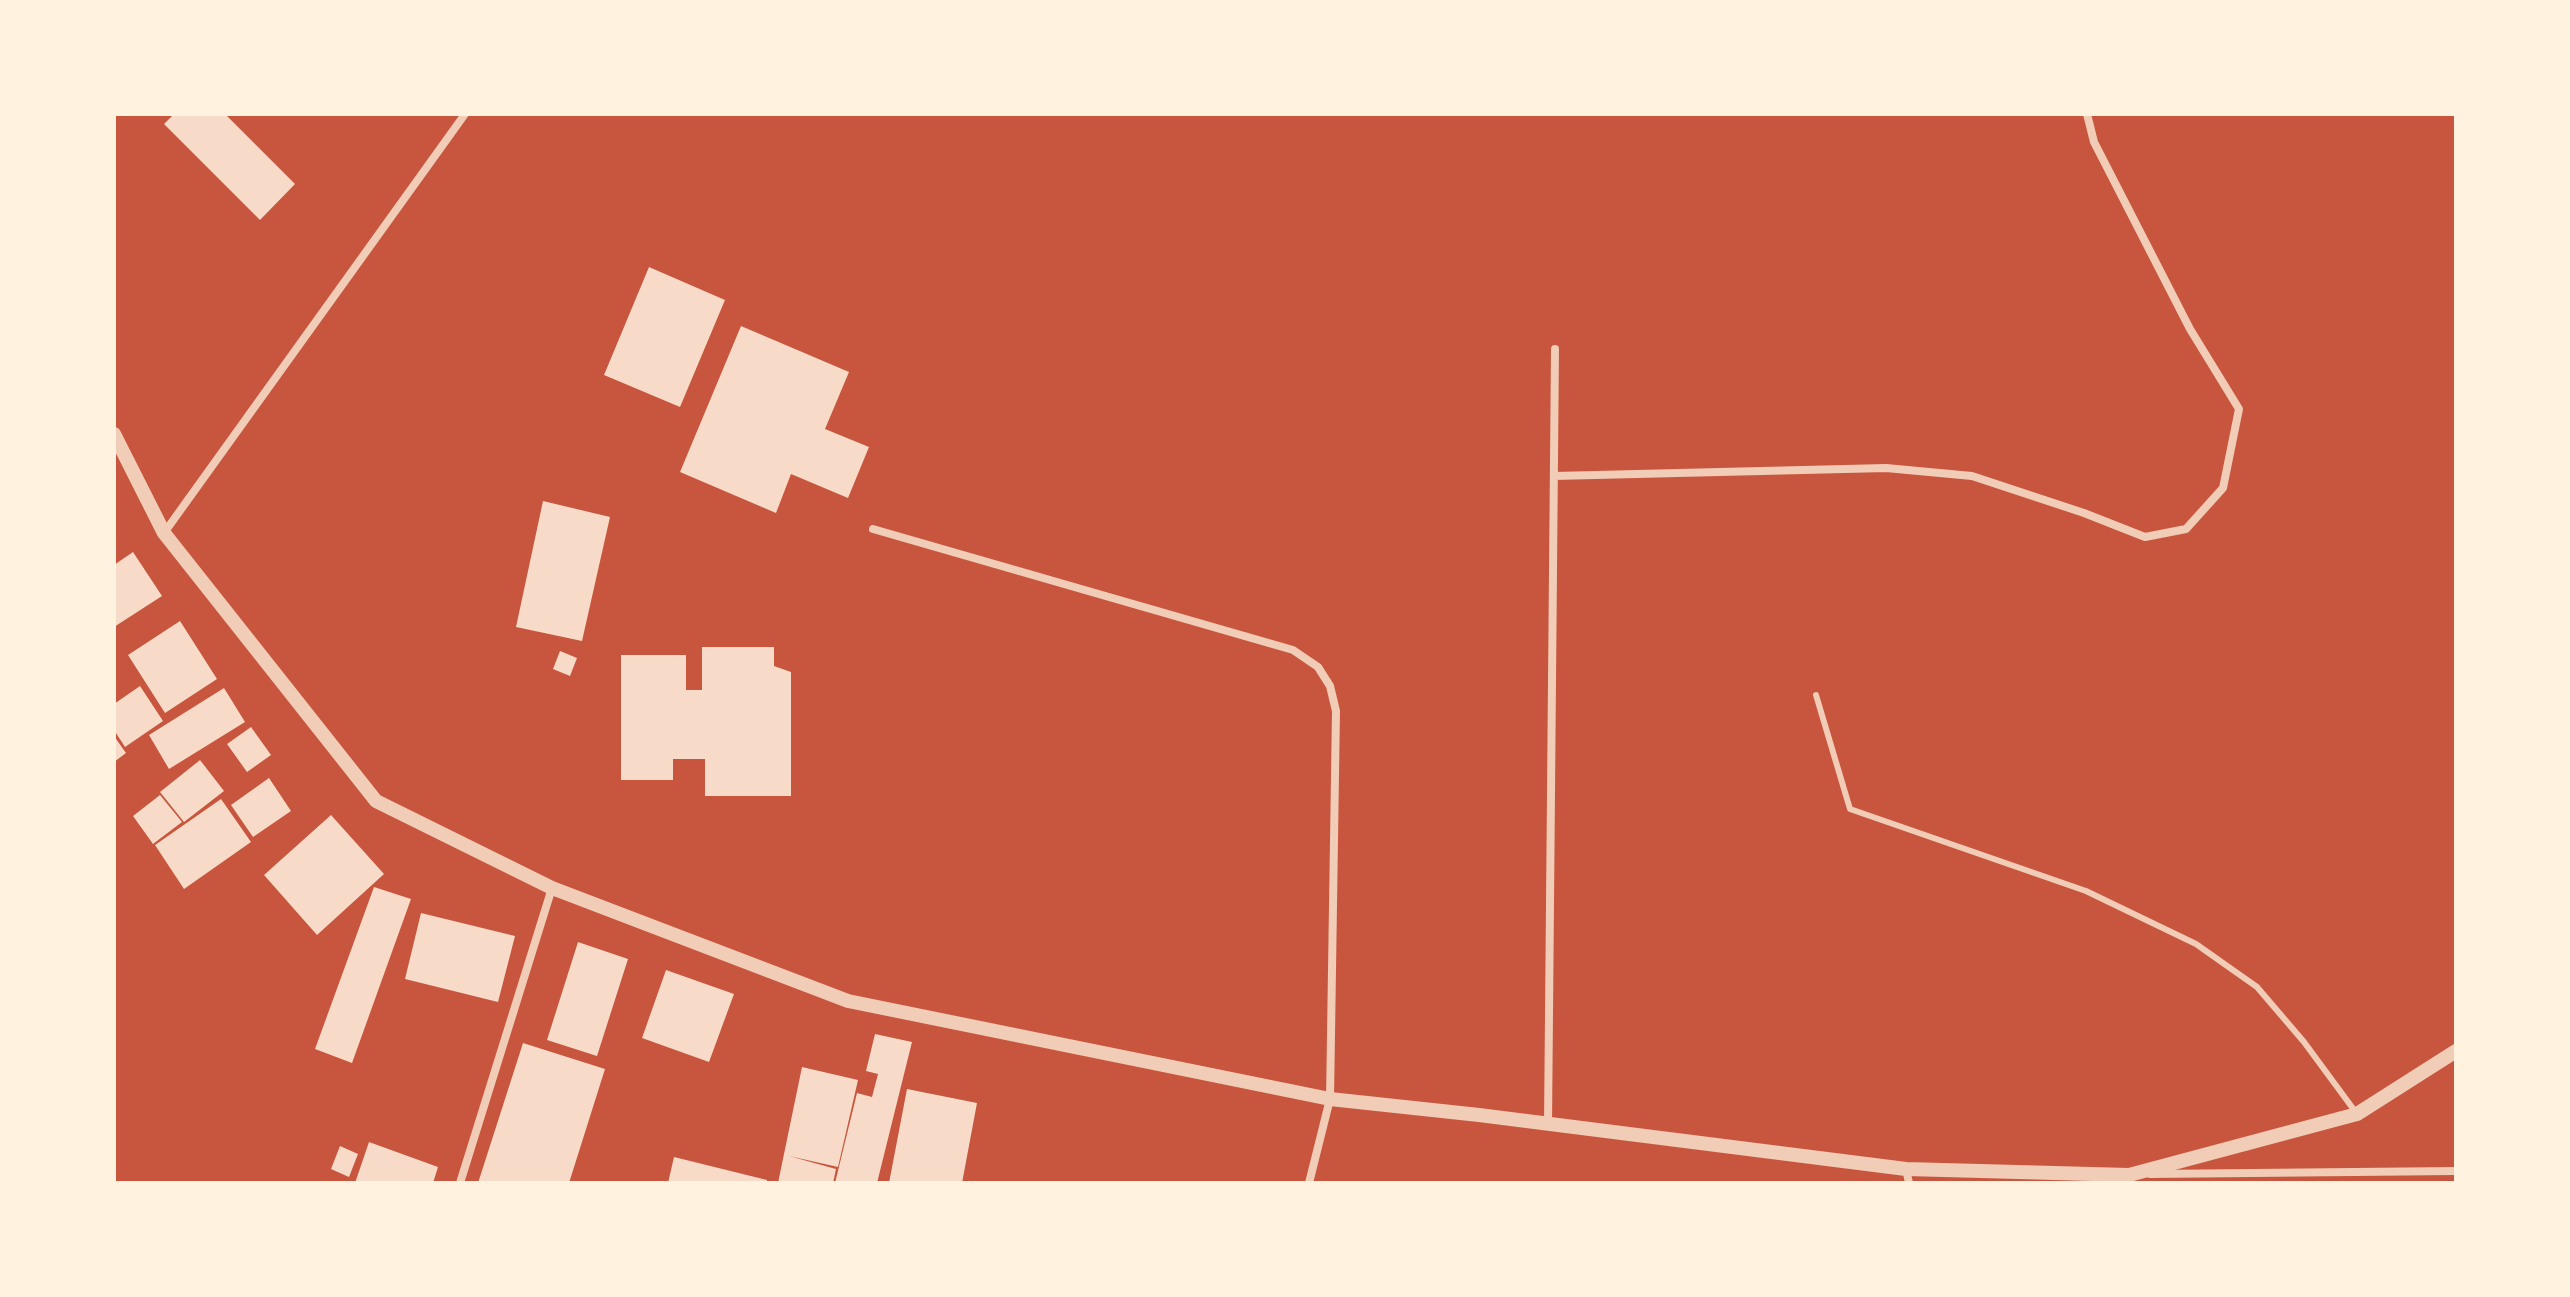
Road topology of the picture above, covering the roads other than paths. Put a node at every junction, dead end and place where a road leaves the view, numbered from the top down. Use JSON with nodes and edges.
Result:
{"nodes":[{"id":1,"x":465,"y":114,"type":"edge"},
{"id":2,"x":2087,"y":114,"type":"edge"},
{"id":3,"x":1555,"y":349,"type":"dead end"},
{"id":4,"x":114,"y":434,"type":"edge"},
{"id":5,"x":1554,"y":476,"type":"junction"},
{"id":6,"x":873,"y":529,"type":"dead end"},
{"id":7,"x":164,"y":533,"type":"junction"},
{"id":8,"x":1816,"y":695,"type":"dead end"},
{"id":9,"x":552,"y":888,"type":"junction"},
{"id":10,"x":2456,"y":1051,"type":"edge"},
{"id":11,"x":1330,"y":1099,"type":"junction"},
{"id":12,"x":2357,"y":1114,"type":"junction"},
{"id":13,"x":1548,"y":1124,"type":"junction"},
{"id":14,"x":2456,"y":1171,"type":"edge"},
{"id":15,"x":2129,"y":1175,"type":"junction"},
{"id":16,"x":1908,"y":1176,"type":"edge"},
{"id":17,"x":460,"y":1183,"type":"edge"},
{"id":18,"x":1309,"y":1183,"type":"edge"}],
"edges":[{"from":1,"to":7,"type":"street"},
{"from":2,"to":5,"type":"street"},
{"from":3,"to":5,"type":"street"},
{"from":4,"to":7,"type":"street"},
{"from":5,"to":13,"type":"street"},
{"from":6,"to":11,"type":"street"},
{"from":7,"to":9,"type":"street"},
{"from":8,"to":12,"type":"lane"},
{"from":9,"to":11,"type":"street"},
{"from":9,"to":17,"type":"street"},
{"from":10,"to":12,"type":"street"},
{"from":11,"to":13,"type":"street"},
{"from":11,"to":18,"type":"street"},
{"from":12,"to":15,"type":"street"},
{"from":13,"to":16,"type":"street"},
{"from":14,"to":15,"type":"street"},
{"from":15,"to":16,"type":"street"}]}
